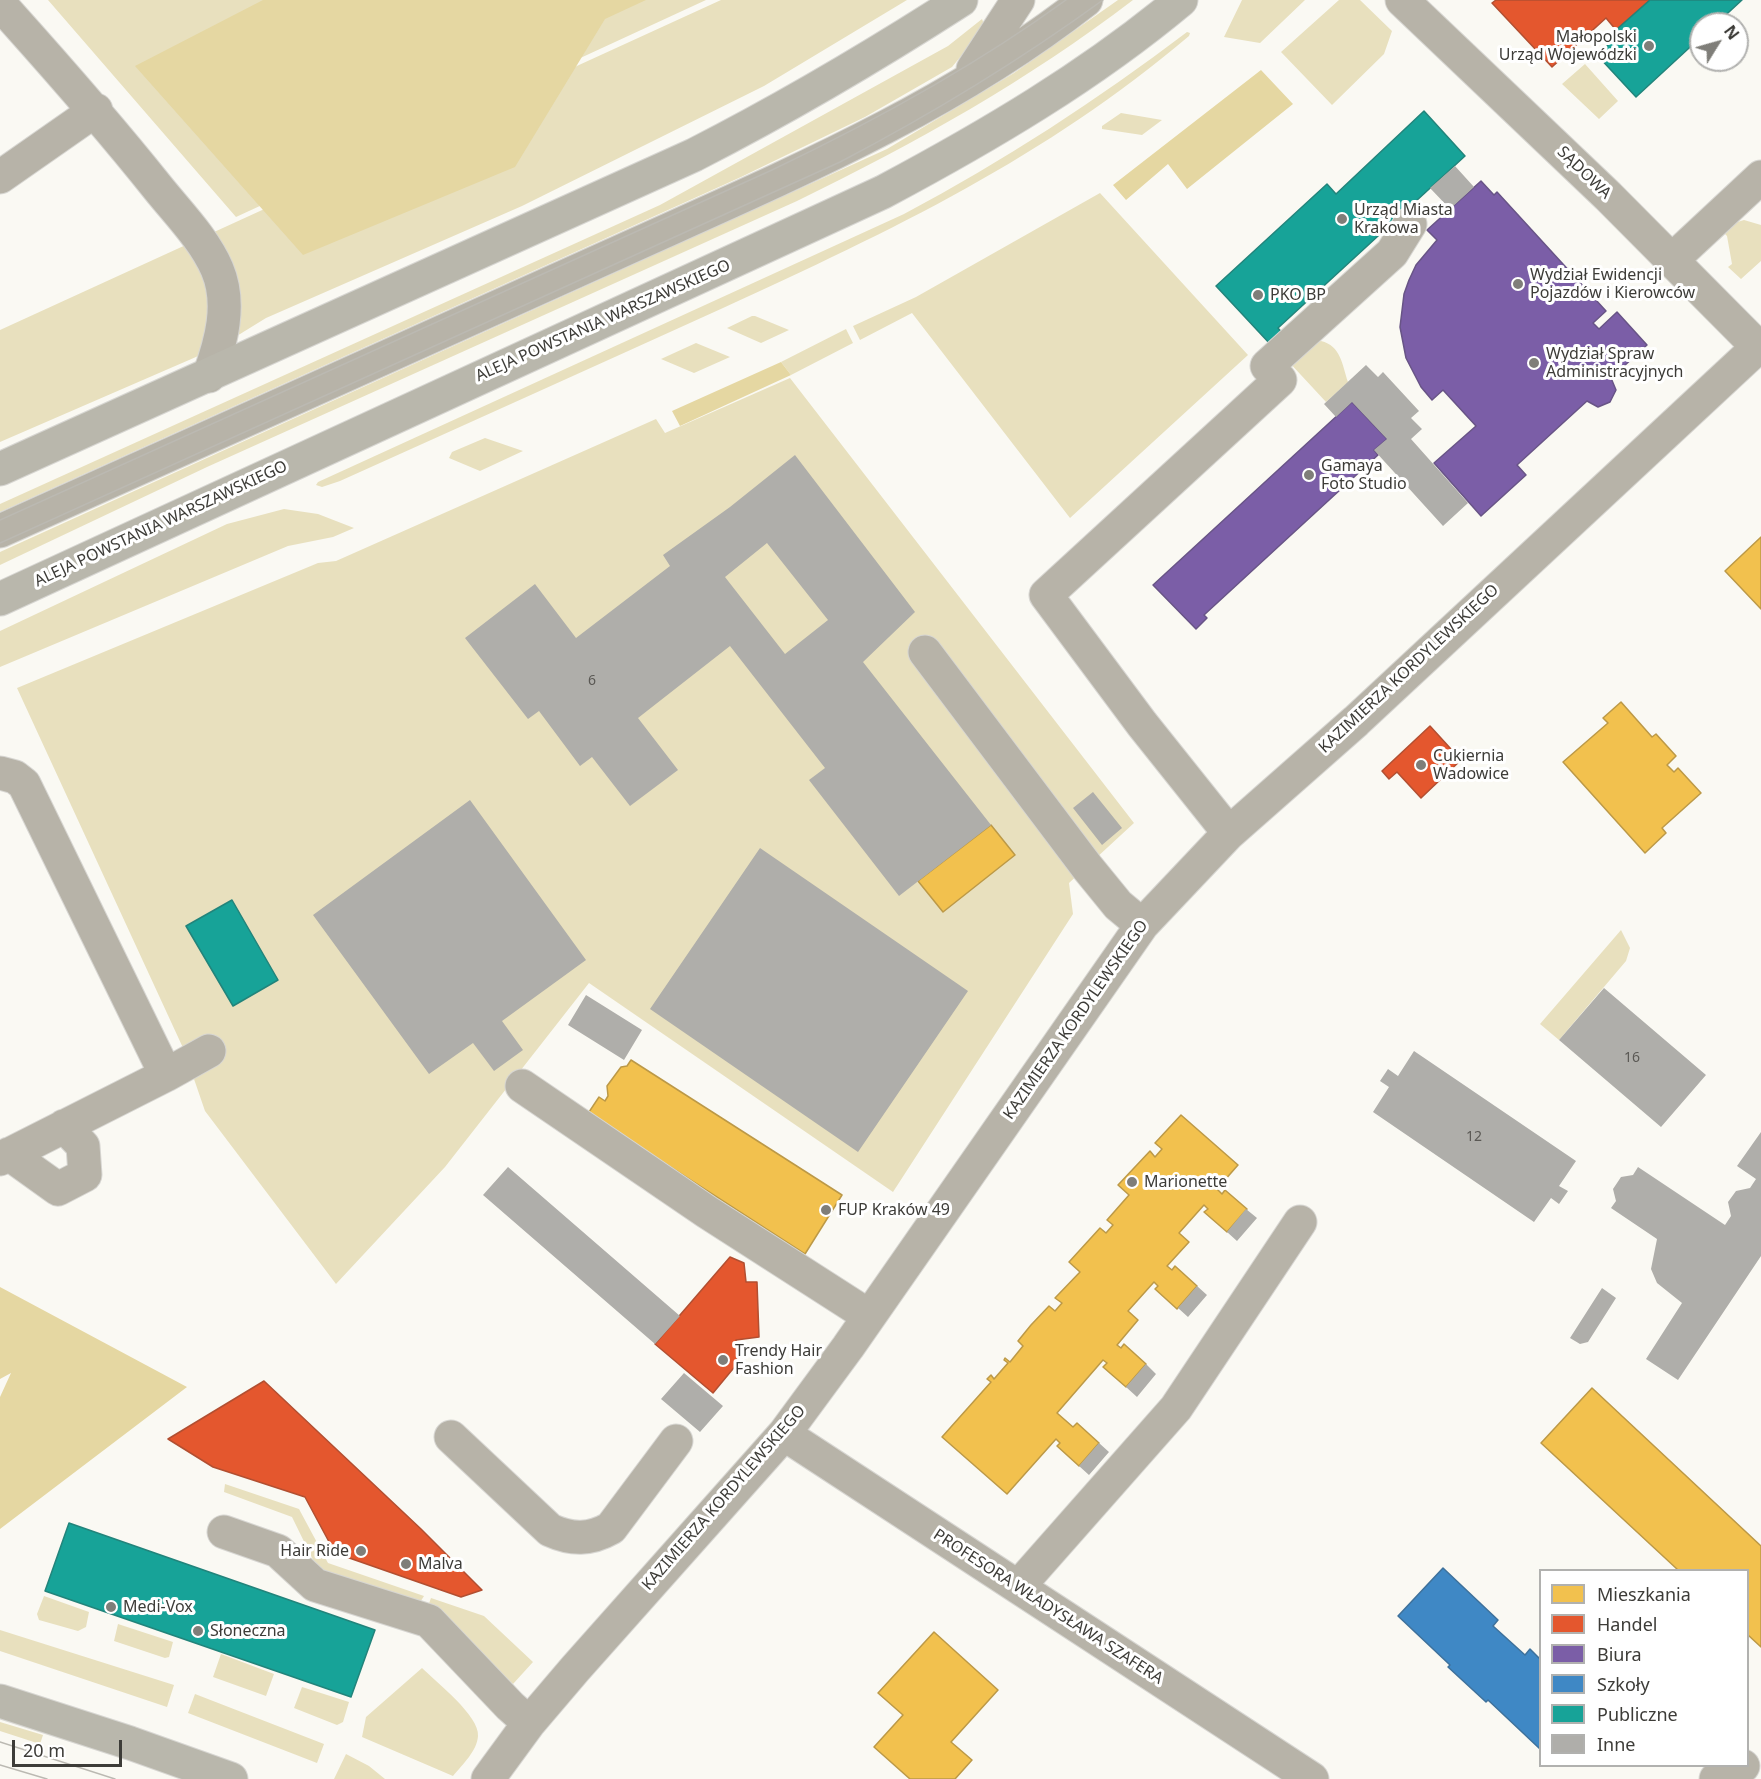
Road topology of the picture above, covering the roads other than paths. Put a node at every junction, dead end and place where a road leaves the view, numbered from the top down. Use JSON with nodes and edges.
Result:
{"nodes":[{"id":1,"x":961,"y":0,"type":"edge"},
{"id":2,"x":1018,"y":0,"type":"edge"},
{"id":3,"x":1086,"y":0,"type":"edge"},
{"id":4,"x":1181,"y":0,"type":"edge"},
{"id":5,"x":1402,"y":0,"type":"edge"},
{"id":6,"x":0,"y":4,"type":"edge"},
{"id":7,"x":963,"y":82,"type":"junction"},
{"id":8,"x":96,"y":110,"type":"junction"},
{"id":9,"x":0,"y":177,"type":"edge"},
{"id":10,"x":1761,"y":177,"type":"edge"},
{"id":11,"x":1410,"y":224,"type":"dead end"},
{"id":12,"x":1672,"y":260,"type":"junction"},
{"id":13,"x":1760,"y":348,"type":"edge"},
{"id":14,"x":209,"y":376,"type":"junction"},
{"id":15,"x":0,"y":469,"type":"edge"},
{"id":16,"x":0,"y":531,"type":"edge"},
{"id":17,"x":0,"y":599,"type":"edge"},
{"id":18,"x":925,"y":652,"type":"dead end"},
{"id":19,"x":0,"y":773,"type":"edge"},
{"id":20,"x":1229,"y":833,"type":"junction"},
{"id":21,"x":1142,"y":925,"type":"junction"},
{"id":22,"x":209,"y":1051,"type":"dead end"},
{"id":23,"x":166,"y":1075,"type":"junction"},
{"id":24,"x":522,"y":1086,"type":"dead end"},
{"id":25,"x":64,"y":1126,"type":"junction"},
{"id":26,"x":5,"y":1156,"type":"edge"},
{"id":27,"x":1300,"y":1222,"type":"dead end"},
{"id":28,"x":869,"y":1316,"type":"junction"},
{"id":29,"x":784,"y":1434,"type":"junction"},
{"id":30,"x":451,"y":1437,"type":"dead end"},
{"id":31,"x":676,"y":1441,"type":"dead end"},
{"id":32,"x":224,"y":1532,"type":"dead end"},
{"id":33,"x":1018,"y":1587,"type":"junction"},
{"id":34,"x":3,"y":1702,"type":"edge"},
{"id":35,"x":529,"y":1723,"type":"junction"},
{"id":36,"x":1741,"y":1767,"type":"edge"},
{"id":37,"x":231,"y":1779,"type":"edge"},
{"id":38,"x":488,"y":1779,"type":"edge"},
{"id":39,"x":1312,"y":1779,"type":"edge"},
{"id":40,"x":1716,"y":1779,"type":"edge"}],
"edges":[{"from":1,"to":14,"type":"main road"},
{"from":2,"to":7,"type":"street"},
{"from":3,"to":7,"type":"street"},
{"from":4,"to":17,"type":"main road","name":"ALEJA POWSTANIA WARSZAWSKIEGO"},
{"from":5,"to":12,"type":"street","name":"SĄDOWA"},
{"from":6,"to":8,"type":"street"},
{"from":7,"to":16,"type":"street"},
{"from":8,"to":9,"type":"street"},
{"from":8,"to":14,"type":"street"},
{"from":10,"to":12,"type":"street"},
{"from":11,"to":20,"type":"street"},
{"from":12,"to":13,"type":"street","name":"SĄDOWA"},
{"from":13,"to":20,"type":"street","name":"KAZIMIERZA KORDYLEWSKIEGO"},
{"from":14,"to":15,"type":"main road"},
{"from":18,"to":21,"type":"street"},
{"from":19,"to":23,"type":"street"},
{"from":20,"to":21,"type":"street","name":"KAZIMIERZA KORDYLEWSKIEGO"},
{"from":21,"to":28,"type":"street","name":"KAZIMIERZA KORDYLEWSKIEGO"},
{"from":22,"to":23,"type":"street"},
{"from":23,"to":25,"type":"street"},
{"from":24,"to":28,"type":"street"},
{"from":25,"to":26,"type":"street"},
{"from":25,"to":26,"type":"street"},
{"from":27,"to":33,"type":"street"},
{"from":28,"to":29,"type":"street","name":"KAZIMIERZA KORDYLEWSKIEGO"},
{"from":29,"to":33,"type":"street","name":"PROFESORA WŁADYSŁAWA SZAFERA"},
{"from":29,"to":35,"type":"street","name":"KAZIMIERZA KORDYLEWSKIEGO"},
{"from":30,"to":31,"type":"street"},
{"from":32,"to":35,"type":"street"},
{"from":33,"to":39,"type":"street","name":"PROFESORA WŁADYSŁAWA SZAFERA"},
{"from":34,"to":37,"type":"main road"},
{"from":35,"to":38,"type":"street","name":"KAZIMIERZA KORDYLEWSKIEGO"},
{"from":36,"to":40,"type":"street"}]}
